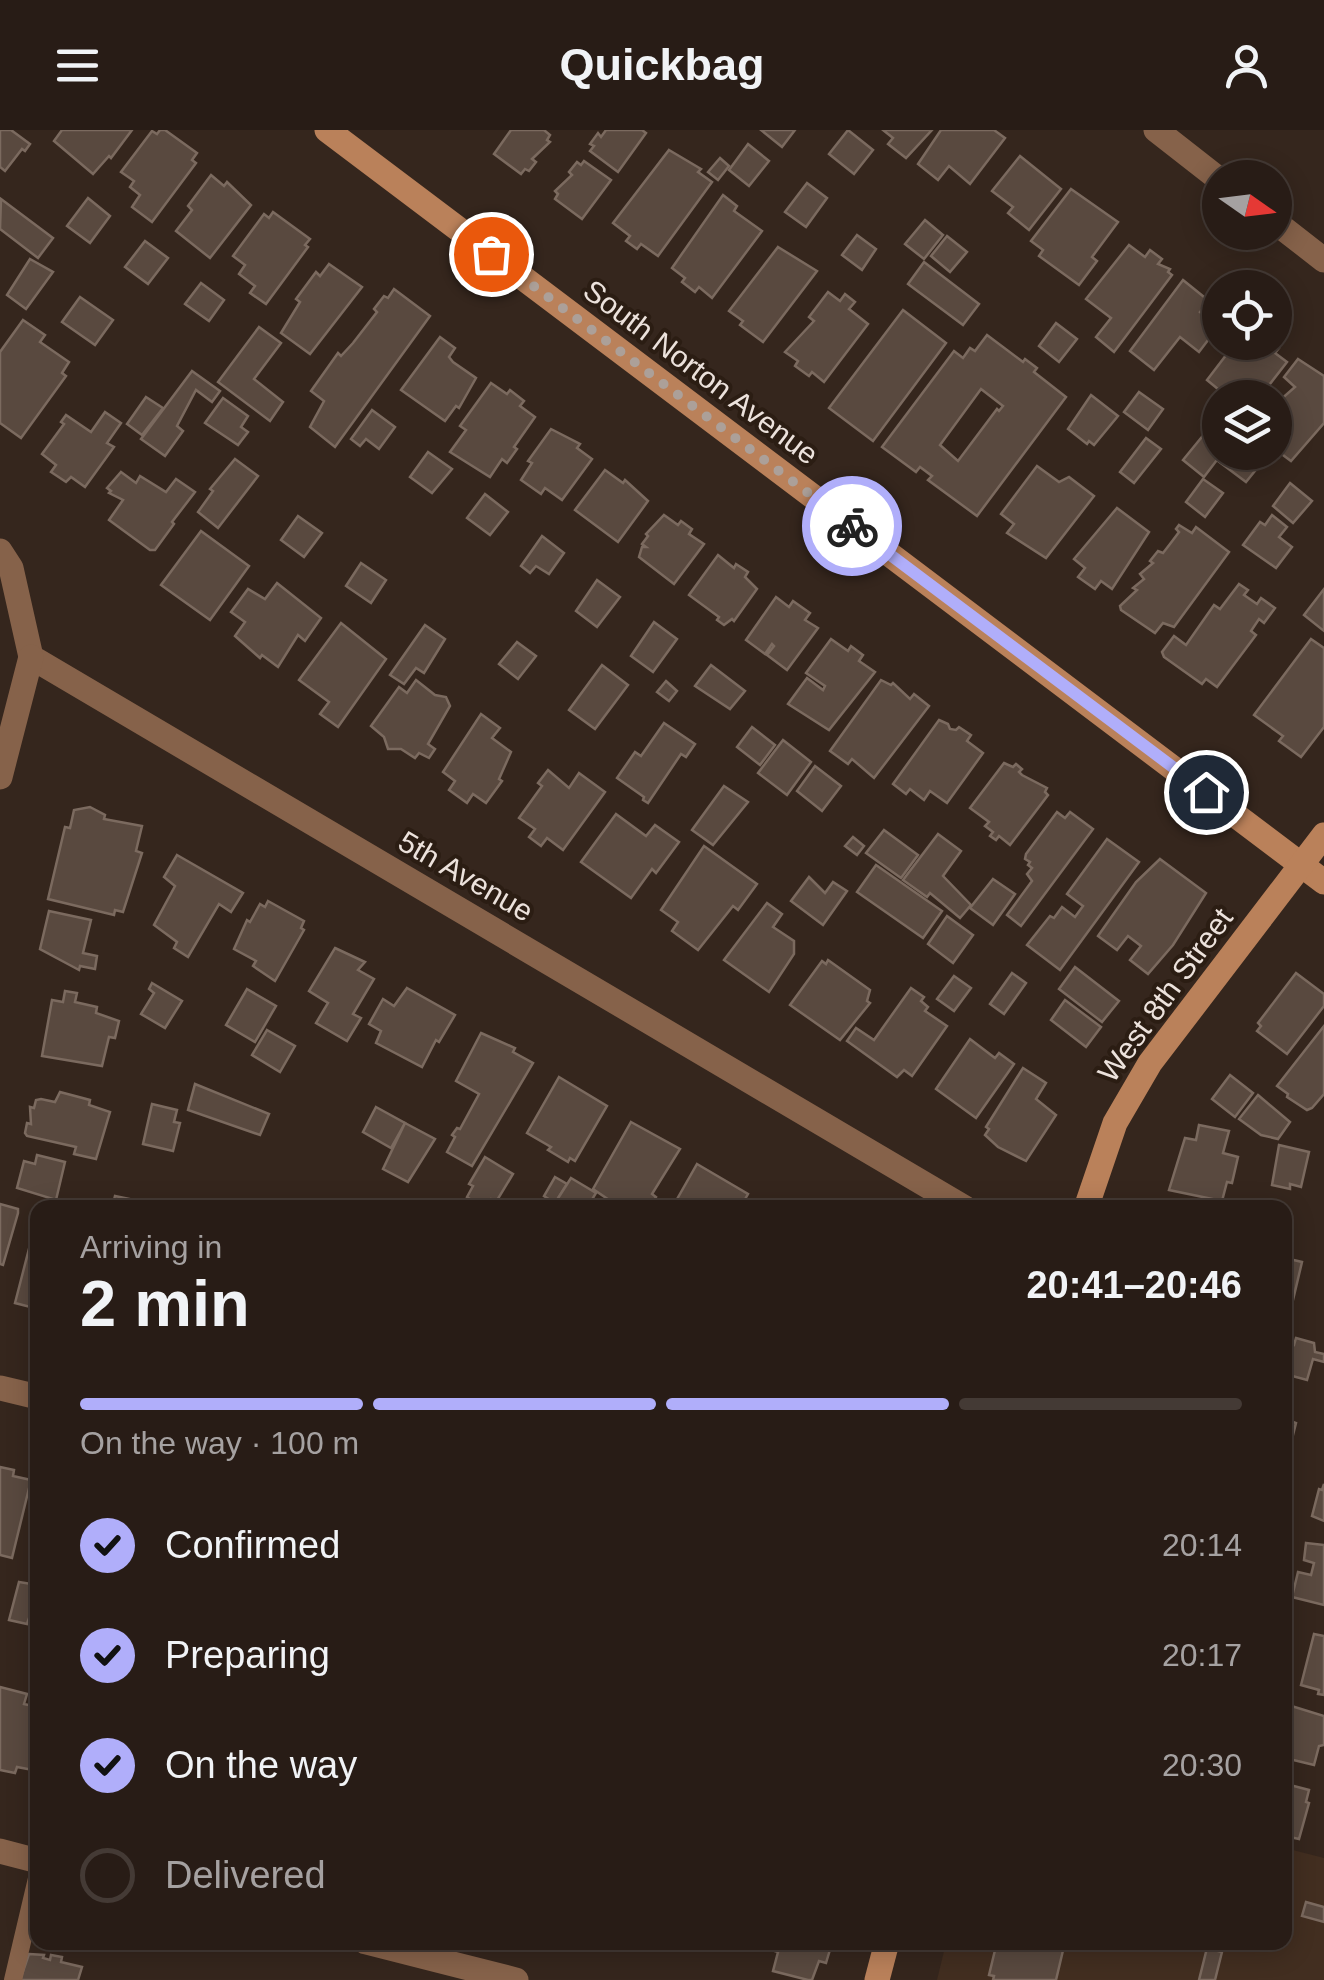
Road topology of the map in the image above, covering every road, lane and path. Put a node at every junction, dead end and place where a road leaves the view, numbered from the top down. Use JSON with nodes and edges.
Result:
{"nodes":[{"id":1,"x":327,"y":130,"type":"edge"},
{"id":2,"x":1156,"y":130,"type":"edge"},
{"id":3,"x":1202,"y":166,"type":"edge"},
{"id":4,"x":1292,"y":235,"type":"edge"},
{"id":5,"x":1324,"y":260,"type":"edge"},
{"id":6,"x":0,"y":551,"type":"edge"},
{"id":7,"x":30,"y":657,"type":"junction"},
{"id":8,"x":0,"y":776,"type":"edge"},
{"id":9,"x":1324,"y":835,"type":"edge"},
{"id":10,"x":1301,"y":866,"type":"junction"},
{"id":11,"x":1324,"y":882,"type":"edge"},
{"id":12,"x":951,"y":1200,"type":"edge"},
{"id":13,"x":1089,"y":1200,"type":"edge"},
{"id":14,"x":0,"y":1388,"type":"edge"},
{"id":15,"x":30,"y":1395,"type":"edge"},
{"id":16,"x":0,"y":1851,"type":"edge"},
{"id":17,"x":30,"y":1859,"type":"edge"},
{"id":18,"x":30,"y":1908,"type":"edge"},
{"id":19,"x":398,"y":1950,"type":"edge"},
{"id":20,"x":885,"y":1950,"type":"edge"},
{"id":21,"x":13,"y":1980,"type":"edge"},
{"id":22,"x":516,"y":1980,"type":"edge"},
{"id":23,"x":877,"y":1980,"type":"edge"}],
"edges":[{"from":1,"to":10,"type":"street","name":"South Norton Avenue"},
{"from":2,"to":3,"type":"street"},
{"from":4,"to":5,"type":"street"},
{"from":6,"to":7,"type":"street"},
{"from":7,"to":8,"type":"street"},
{"from":7,"to":12,"type":"street","name":"5th Avenue"},
{"from":9,"to":10,"type":"street","name":"West 8th Street"},
{"from":10,"to":11,"type":"street","name":"South Norton Avenue"},
{"from":10,"to":13,"type":"street","name":"West 8th Street"},
{"from":14,"to":15,"type":"street"},
{"from":16,"to":17,"type":"street"},
{"from":18,"to":21,"type":"lane"},
{"from":19,"to":22,"type":"street"},
{"from":20,"to":23,"type":"street"}]}
